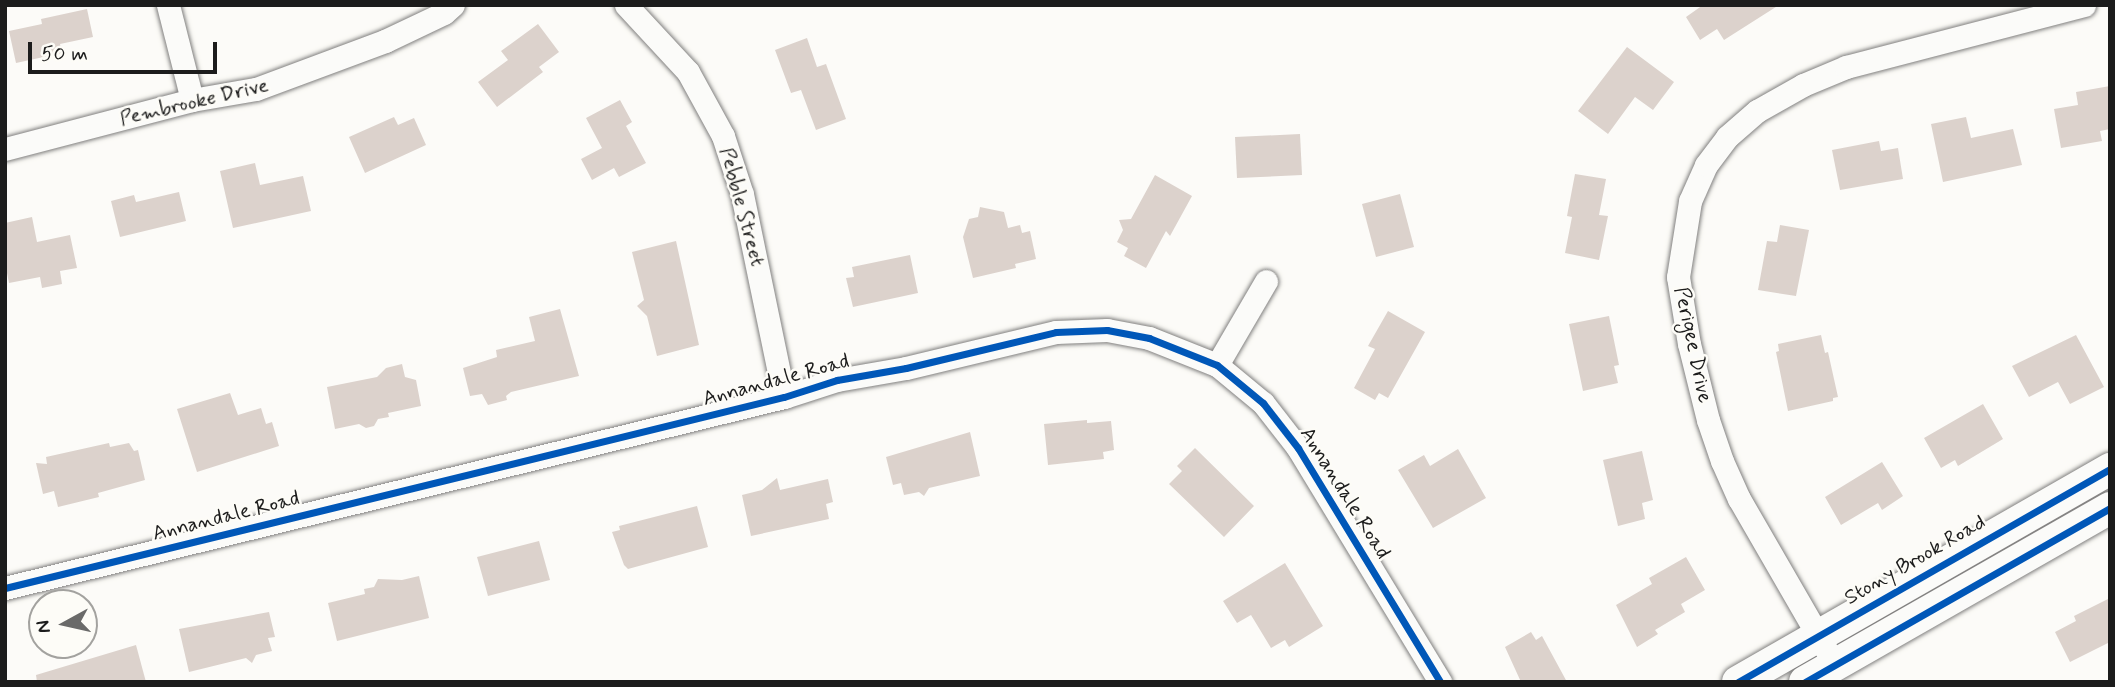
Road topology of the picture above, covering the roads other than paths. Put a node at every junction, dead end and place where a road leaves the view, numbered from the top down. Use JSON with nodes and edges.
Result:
{"nodes":[{"id":1,"x":168,"y":5,"type":"edge"},
{"id":2,"x":453,"y":5,"type":"edge"},
{"id":3,"x":625,"y":5,"type":"edge"},
{"id":4,"x":2084,"y":5,"type":"edge"},
{"id":5,"x":192,"y":100,"type":"junction"},
{"id":6,"x":5,"y":149,"type":"edge"},
{"id":7,"x":1266,"y":281,"type":"dead end"},
{"id":8,"x":1217,"y":366,"type":"junction"},
{"id":9,"x":784,"y":397,"type":"junction"},
{"id":10,"x":2110,"y":469,"type":"edge"},
{"id":11,"x":2110,"y":508,"type":"edge"},
{"id":12,"x":5,"y":588,"type":"edge"},
{"id":13,"x":1818,"y":636,"type":"junction"},
{"id":14,"x":1835,"y":665,"type":"junction"},
{"id":15,"x":1440,"y":682,"type":"edge"},
{"id":16,"x":1738,"y":682,"type":"edge"},
{"id":17,"x":1805,"y":682,"type":"edge"}],
"edges":[{"from":1,"to":5,"type":"street"},
{"from":2,"to":5,"type":"street","name":"Pembrooke Drive"},
{"from":3,"to":9,"type":"street","name":"Pebble Street"},
{"from":4,"to":13,"type":"street","name":"Perigee Drive"},
{"from":5,"to":6,"type":"street","name":"Pembrooke Drive"},
{"from":7,"to":8,"type":"street"},
{"from":8,"to":9,"type":"street","name":"Annandale Road"},
{"from":8,"to":15,"type":"street","name":"Annandale Road"},
{"from":9,"to":12,"type":"street","name":"Annandale Road"},
{"from":10,"to":13,"type":"main road","name":"Stony Brook Road"},
{"from":11,"to":14,"type":"main road"},
{"from":13,"to":14,"type":"street","name":"Perigee Drive"},
{"from":13,"to":16,"type":"main road","name":"Stony Brook Road"},
{"from":14,"to":17,"type":"main road"}]}
